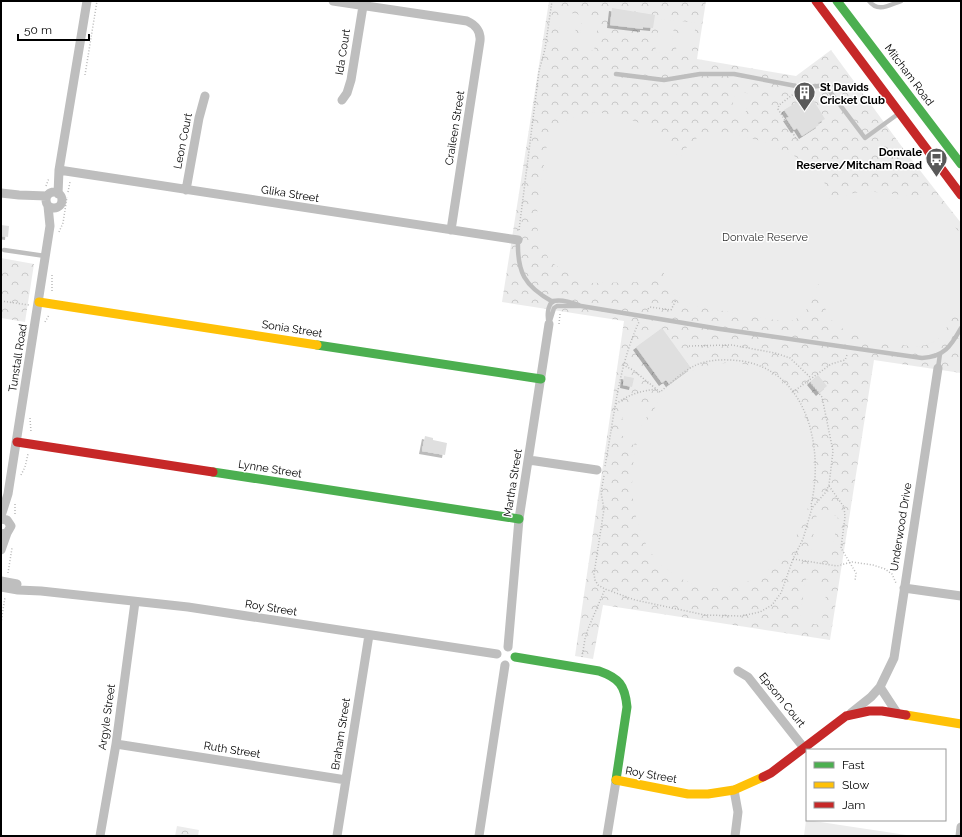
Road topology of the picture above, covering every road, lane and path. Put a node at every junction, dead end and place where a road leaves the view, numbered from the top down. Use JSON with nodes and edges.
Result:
{"nodes":[{"id":1,"x":87,"y":1,"type":"edge"},
{"id":2,"x":333,"y":1,"type":"edge"},
{"id":3,"x":552,"y":1,"type":"edge"},
{"id":4,"x":816,"y":1,"type":"edge"},
{"id":5,"x":837,"y":1,"type":"edge"},
{"id":6,"x":868,"y":1,"type":"edge"},
{"id":7,"x":901,"y":1,"type":"edge"},
{"id":8,"x":363,"y":6,"type":"junction"},
{"id":9,"x":616,"y":74,"type":"dead end"},
{"id":10,"x":796,"y":86,"type":"junction"},
{"id":11,"x":205,"y":96,"type":"dead end"},
{"id":12,"x":342,"y":100,"type":"dead end"},
{"id":13,"x":915,"y":103,"type":"junction"},
{"id":14,"x":899,"y":113,"type":"junction"},
{"id":15,"x":796,"y":140,"type":"dead end"},
{"id":16,"x":961,"y":164,"type":"edge"},
{"id":17,"x":59,"y":170,"type":"junction"},
{"id":18,"x":186,"y":190,"type":"junction"},
{"id":19,"x":1,"y":193,"type":"edge"},
{"id":20,"x":961,"y":195,"type":"edge"},
{"id":21,"x":51,"y":200,"type":"junction"},
{"id":22,"x":451,"y":230,"type":"junction"},
{"id":23,"x":518,"y":240,"type":"junction"},
{"id":24,"x":4,"y":250,"type":"dead end"},
{"id":25,"x":45,"y":256,"type":"junction"},
{"id":26,"x":676,"y":300,"type":"dead end"},
{"id":27,"x":1,"y":301,"type":"edge"},
{"id":28,"x":39,"y":302,"type":"junction"},
{"id":29,"x":553,"y":302,"type":"junction"},
{"id":30,"x":29,"y":305,"type":"dead end"},
{"id":31,"x":581,"y":306,"type":"junction"},
{"id":32,"x":671,"y":310,"type":"junction"},
{"id":33,"x":561,"y":311,"type":"dead end"},
{"id":34,"x":642,"y":316,"type":"junction"},
{"id":35,"x":671,"y":316,"type":"dead end"},
{"id":36,"x":554,"y":325,"type":"junction"},
{"id":37,"x":961,"y":328,"type":"edge"},
{"id":38,"x":689,"y":346,"type":"dead end"},
{"id":39,"x":847,"y":353,"type":"dead end"},
{"id":40,"x":940,"y":354,"type":"junction"},
{"id":41,"x":623,"y":365,"type":"junction"},
{"id":42,"x":938,"y":368,"type":"joint"},
{"id":43,"x":811,"y":378,"type":"junction"},
{"id":44,"x":541,"y":379,"type":"junction"},
{"id":45,"x":808,"y":380,"type":"junction"},
{"id":46,"x":657,"y":389,"type":"junction"},
{"id":47,"x":793,"y":392,"type":"junction"},
{"id":48,"x":616,"y":404,"type":"junction"},
{"id":49,"x":17,"y":442,"type":"junction"},
{"id":50,"x":529,"y":460,"type":"junction"},
{"id":51,"x":597,"y":470,"type":"dead end"},
{"id":52,"x":829,"y":485,"type":"junction"},
{"id":53,"x":8,"y":494,"type":"junction"},
{"id":54,"x":812,"y":508,"type":"junction"},
{"id":55,"x":1,"y":516,"type":"edge"},
{"id":56,"x":519,"y":519,"type":"junction"},
{"id":57,"x":5,"y":520,"type":"edge"},
{"id":58,"x":4,"y":534,"type":"edge"},
{"id":59,"x":1,"y":550,"type":"edge"},
{"id":60,"x":793,"y":559,"type":"junction"},
{"id":61,"x":850,"y":563,"type":"junction"},
{"id":62,"x":1,"y":581,"type":"edge"},
{"id":63,"x":855,"y":581,"type":"dead end"},
{"id":64,"x":901,"y":587,"type":"junction"},
{"id":65,"x":1,"y":588,"type":"edge"},
{"id":66,"x":41,"y":590,"type":"junction"},
{"id":67,"x":605,"y":590,"type":"junction"},
{"id":68,"x":961,"y":596,"type":"edge"},
{"id":69,"x":136,"y":602,"type":"junction"},
{"id":70,"x":369,"y":635,"type":"junction"},
{"id":71,"x":508,"y":647,"type":"junction"},
{"id":72,"x":497,"y":654,"type":"junction"},
{"id":73,"x":515,"y":657,"type":"junction"},
{"id":74,"x":505,"y":665,"type":"junction"},
{"id":75,"x":581,"y":668,"type":"junction"},
{"id":76,"x":738,"y":671,"type":"dead end"},
{"id":77,"x":880,"y":687,"type":"junction"},
{"id":78,"x":897,"y":714,"type":"junction"},
{"id":79,"x":846,"y":716,"type":"junction"},
{"id":80,"x":961,"y":724,"type":"edge"},
{"id":81,"x":116,"y":744,"type":"junction"},
{"id":82,"x":804,"y":748,"type":"junction"},
{"id":83,"x":346,"y":780,"type":"junction"},
{"id":84,"x":616,"y":781,"type":"junction"},
{"id":85,"x":734,"y":790,"type":"junction"},
{"id":86,"x":961,"y":827,"type":"edge"},
{"id":87,"x":100,"y":836,"type":"edge"},
{"id":88,"x":337,"y":836,"type":"edge"},
{"id":89,"x":479,"y":836,"type":"edge"},
{"id":90,"x":607,"y":836,"type":"edge"},
{"id":91,"x":735,"y":836,"type":"edge"},
{"id":92,"x":960,"y":836,"type":"edge"}],
"edges":[{"from":1,"to":17,"type":"street","name":"Tunstall Road"},
{"from":2,"to":8,"type":"street"},
{"from":3,"to":23,"type":"path"},
{"from":4,"to":14,"type":"street"},
{"from":5,"to":13,"type":"street","name":"Mitcham Road"},
{"from":6,"to":7,"type":"lane"},
{"from":8,"to":12,"type":"street","name":"Ida Court"},
{"from":8,"to":22,"type":"street","name":"Craileen Street"},
{"from":9,"to":10,"type":"lane"},
{"from":10,"to":14,"type":"lane"},
{"from":10,"to":15,"type":"path"},
{"from":11,"to":18,"type":"street","name":"Leon Court"},
{"from":13,"to":14,"type":"street"},
{"from":13,"to":16,"type":"street","name":"Mitcham Road"},
{"from":14,"to":20,"type":"street"},
{"from":17,"to":18,"type":"street","name":"Glika Street"},
{"from":17,"to":21,"type":"street","name":"Tunstall Road"},
{"from":18,"to":22,"type":"street","name":"Glika Street"},
{"from":19,"to":21,"type":"street"},
{"from":21,"to":25,"type":"street","name":"Tunstall Road"},
{"from":22,"to":23,"type":"street","name":"Glika Street"},
{"from":23,"to":29,"type":"lane"},
{"from":24,"to":25,"type":"lane"},
{"from":25,"to":28,"type":"street","name":"Tunstall Road"},
{"from":26,"to":32,"type":"path"},
{"from":27,"to":30,"type":"path"},
{"from":28,"to":44,"type":"street","name":"Sonia Street"},
{"from":28,"to":49,"type":"street","name":"Tunstall Road"},
{"from":29,"to":31,"type":"lane"},
{"from":29,"to":36,"type":"lane","name":"Martha Street"},
{"from":31,"to":34,"type":"lane"},
{"from":31,"to":36,"type":"lane","name":"Martha Street"},
{"from":32,"to":34,"type":"path"},
{"from":32,"to":35,"type":"path"},
{"from":33,"to":36,"type":"path"},
{"from":34,"to":40,"type":"lane"},
{"from":34,"to":41,"type":"path"},
{"from":36,"to":44,"type":"street","name":"Martha Street"},
{"from":37,"to":40,"type":"lane"},
{"from":38,"to":43,"type":"path"},
{"from":39,"to":43,"type":"path"},
{"from":40,"to":42,"type":"lane"},
{"from":41,"to":46,"type":"path"},
{"from":41,"to":48,"type":"path"},
{"from":42,"to":64,"type":"street","name":"Underwood Drive"},
{"from":43,"to":45,"type":"path"},
{"from":44,"to":50,"type":"street","name":"Martha Street"},
{"from":45,"to":47,"type":"path"},
{"from":45,"to":52,"type":"path"},
{"from":46,"to":47,"type":"path"},
{"from":46,"to":48,"type":"path"},
{"from":47,"to":54,"type":"path"},
{"from":48,"to":67,"type":"path"},
{"from":49,"to":53,"type":"street","name":"Tunstall Road"},
{"from":49,"to":56,"type":"street","name":"Lynne Street"},
{"from":50,"to":51,"type":"street"},
{"from":50,"to":56,"type":"street","name":"Martha Street"},
{"from":52,"to":54,"type":"path"},
{"from":52,"to":61,"type":"path"},
{"from":53,"to":55,"type":"street","name":"Tunstall Road"},
{"from":53,"to":57,"type":"street","name":"Tunstall Road"},
{"from":54,"to":60,"type":"path"},
{"from":56,"to":71,"type":"street","name":"Martha Street"},
{"from":57,"to":58,"type":"street","name":"Tunstall Road"},
{"from":58,"to":59,"type":"street"},
{"from":60,"to":61,"type":"path"},
{"from":60,"to":67,"type":"path"},
{"from":61,"to":63,"type":"path"},
{"from":61,"to":64,"type":"path"},
{"from":62,"to":66,"type":"street","name":"Roy Street"},
{"from":64,"to":68,"type":"street"},
{"from":64,"to":77,"type":"street","name":"Underwood Drive"},
{"from":65,"to":66,"type":"street","name":"Roy Street"},
{"from":66,"to":69,"type":"street","name":"Roy Street"},
{"from":67,"to":75,"type":"path"},
{"from":69,"to":70,"type":"street","name":"Roy Street"},
{"from":69,"to":81,"type":"street","name":"Argyle Street"},
{"from":70,"to":72,"type":"street","name":"Roy Street"},
{"from":70,"to":83,"type":"street","name":"Braham Street"},
{"from":71,"to":72,"type":"street"},
{"from":71,"to":73,"type":"street"},
{"from":72,"to":74,"type":"street"},
{"from":73,"to":74,"type":"street"},
{"from":73,"to":75,"type":"street","name":"Roy Street"},
{"from":74,"to":89,"type":"street"},
{"from":75,"to":84,"type":"street","name":"Roy Street"},
{"from":76,"to":82,"type":"street","name":"Epsom Court"},
{"from":77,"to":78,"type":"street"},
{"from":77,"to":79,"type":"street","name":"Roy Street"},
{"from":78,"to":79,"type":"street","name":"Roy Street"},
{"from":78,"to":80,"type":"street","name":"Roy Street"},
{"from":79,"to":82,"type":"street","name":"Roy Street"},
{"from":81,"to":83,"type":"street","name":"Ruth Street"},
{"from":81,"to":87,"type":"street","name":"Argyle Street"},
{"from":82,"to":85,"type":"street","name":"Roy Street"},
{"from":83,"to":88,"type":"street","name":"Braham Street"},
{"from":84,"to":85,"type":"street","name":"Roy Street"},
{"from":84,"to":90,"type":"street"},
{"from":85,"to":91,"type":"street"},
{"from":86,"to":92,"type":"street"}]}
